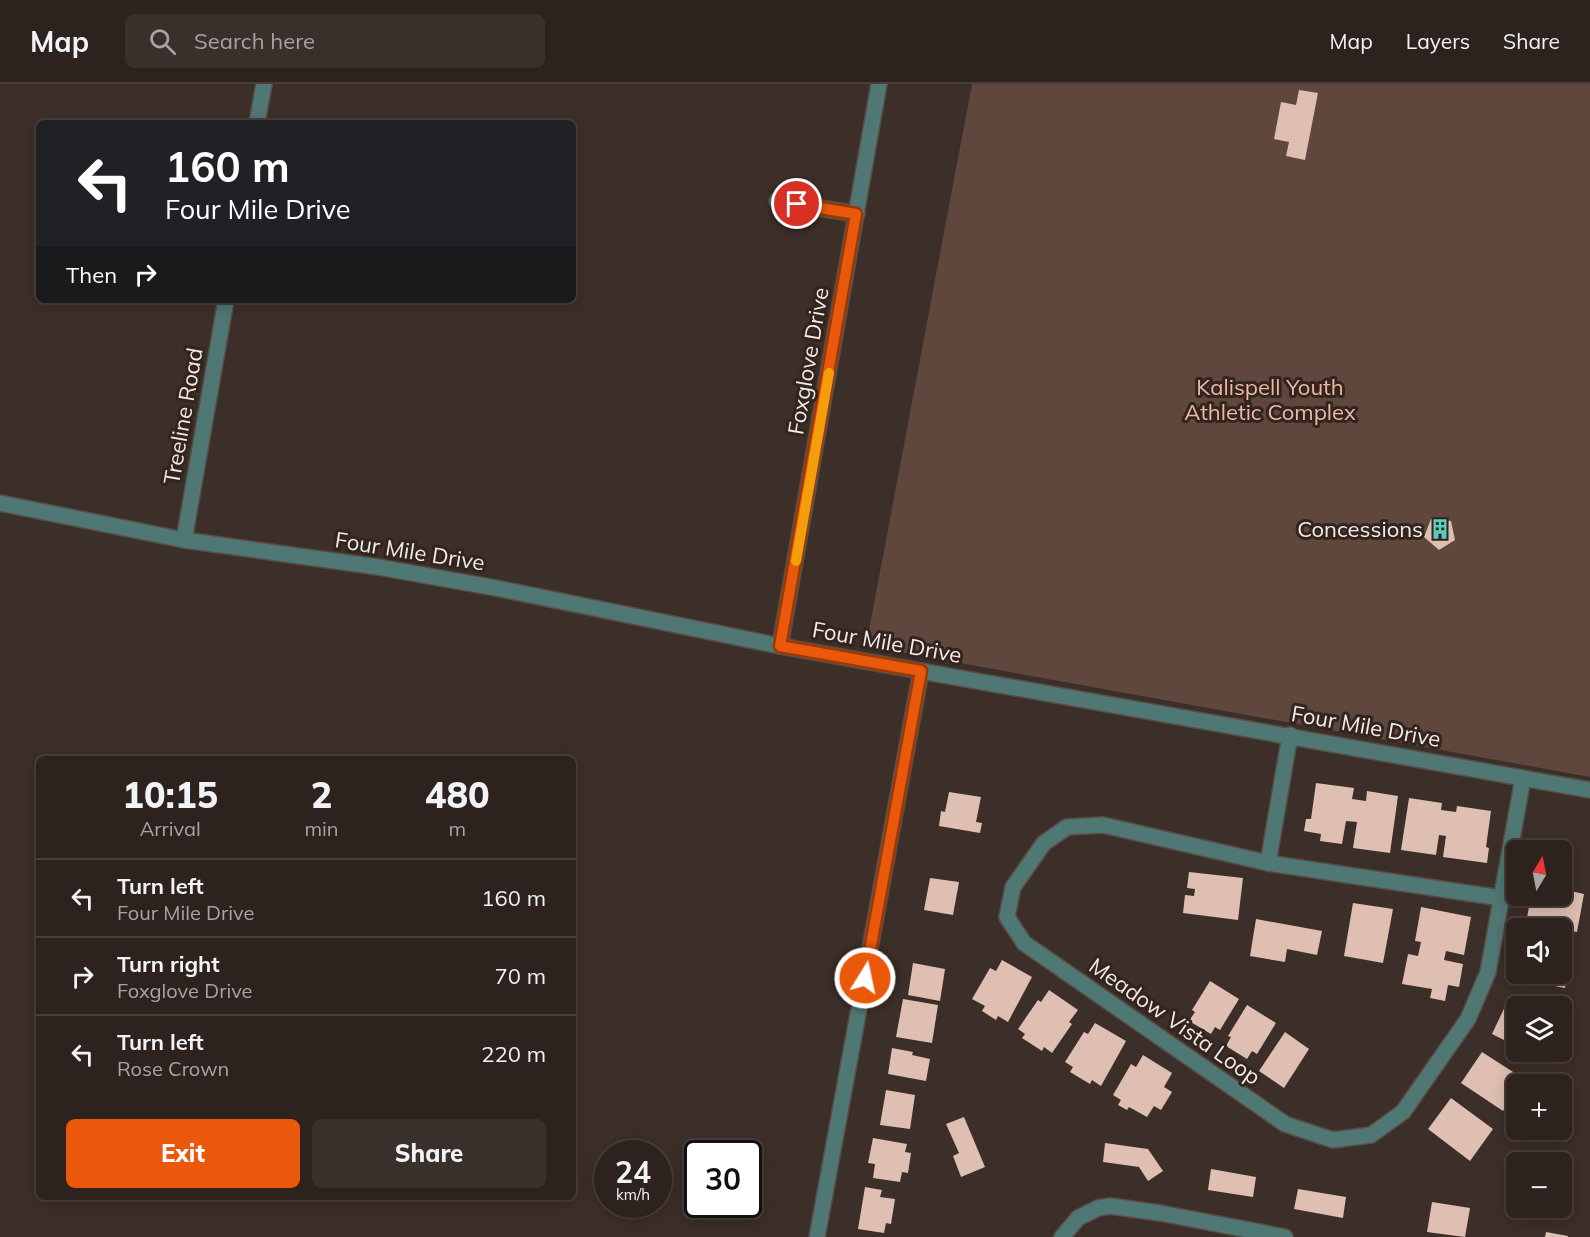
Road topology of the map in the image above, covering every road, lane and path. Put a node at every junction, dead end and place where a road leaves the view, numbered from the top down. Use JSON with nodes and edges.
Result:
{"nodes":[{"id":1,"x":264,"y":84,"type":"edge"},
{"id":2,"x":879,"y":84,"type":"edge"},
{"id":3,"x":258,"y":120,"type":"edge"},
{"id":4,"x":777,"y":201,"type":"dead end"},
{"id":5,"x":856,"y":214,"type":"junction"},
{"id":6,"x":225,"y":303,"type":"edge"},
{"id":7,"x":0,"y":503,"type":"edge"},
{"id":8,"x":184,"y":540,"type":"junction"},
{"id":9,"x":780,"y":646,"type":"junction"},
{"id":10,"x":921,"y":671,"type":"junction"},
{"id":11,"x":1290,"y":735,"type":"junction"},
{"id":12,"x":1523,"y":778,"type":"junction"},
{"id":13,"x":1590,"y":790,"type":"edge"},
{"id":14,"x":1268,"y":863,"type":"junction"},
{"id":15,"x":1501,"y":898,"type":"junction"},
{"id":16,"x":817,"y":1237,"type":"edge"},
{"id":17,"x":1062,"y":1237,"type":"edge"},
{"id":18,"x":1285,"y":1237,"type":"edge"}],
"edges":[{"from":1,"to":3,"type":"street"},
{"from":2,"to":5,"type":"street","name":"Foxglove Drive"},
{"from":4,"to":5,"type":"street"},
{"from":5,"to":9,"type":"street","name":"Foxglove Drive"},
{"from":6,"to":8,"type":"street","name":"Treeline Road"},
{"from":7,"to":8,"type":"street","name":"Four Mile Drive"},
{"from":8,"to":9,"type":"street","name":"Four Mile Drive"},
{"from":9,"to":10,"type":"street","name":"Four Mile Drive"},
{"from":10,"to":11,"type":"street","name":"Four Mile Drive"},
{"from":10,"to":16,"type":"street"},
{"from":11,"to":12,"type":"street","name":"Four Mile Drive"},
{"from":11,"to":14,"type":"street"},
{"from":12,"to":13,"type":"street","name":"Four Mile Drive"},
{"from":12,"to":15,"type":"street","name":"Meadow Vista Loop"},
{"from":14,"to":15,"type":"street","name":"Meadow Vista Loop"},
{"from":14,"to":15,"type":"street","name":"Meadow Vista Loop"},
{"from":17,"to":18,"type":"street"}]}
